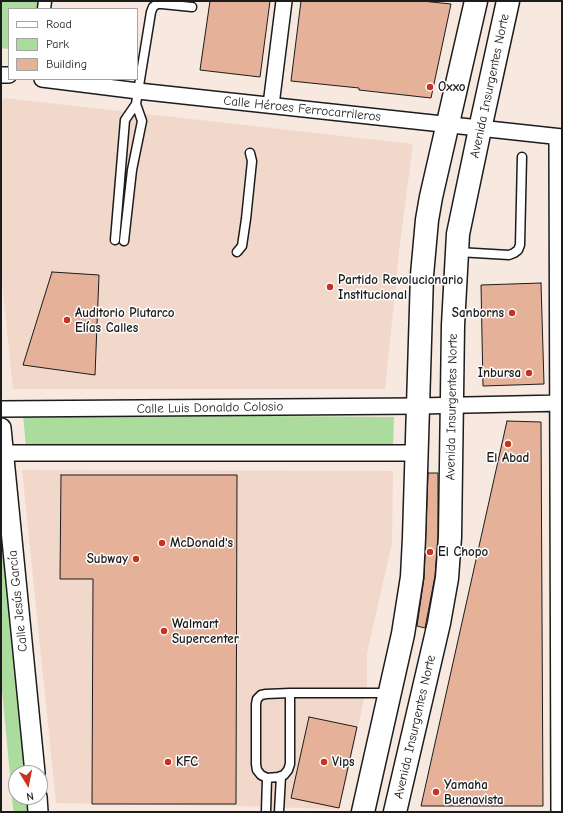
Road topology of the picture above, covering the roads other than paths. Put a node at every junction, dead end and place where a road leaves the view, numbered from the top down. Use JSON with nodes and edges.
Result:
{"nodes":[{"id":1,"x":284,"y":1,"type":"edge"},
{"id":2,"x":476,"y":1,"type":"edge"},
{"id":3,"x":508,"y":1,"type":"edge"},
{"id":4,"x":192,"y":6,"type":"dead end"},
{"id":5,"x":47,"y":80,"type":"edge"},
{"id":6,"x":137,"y":98,"type":"junction"},
{"id":7,"x":272,"y":105,"type":"junction"},
{"id":8,"x":447,"y":126,"type":"junction"},
{"id":9,"x":480,"y":129,"type":"junction"},
{"id":10,"x":560,"y":137,"type":"edge"},
{"id":11,"x":250,"y":153,"type":"dead end"},
{"id":12,"x":522,"y":157,"type":"dead end"},
{"id":13,"x":114,"y":240,"type":"dead end"},
{"id":14,"x":124,"y":241,"type":"dead end"},
{"id":15,"x":237,"y":252,"type":"dead end"},
{"id":16,"x":456,"y":252,"type":"junction"},
{"id":17,"x":560,"y":403,"type":"edge"},
{"id":18,"x":452,"y":405,"type":"junction"},
{"id":19,"x":418,"y":406,"type":"junction"},
{"id":20,"x":1,"y":409,"type":"edge"},
{"id":21,"x":1,"y":428,"type":"edge"},
{"id":22,"x":2,"y":452,"type":"edge"},
{"id":23,"x":416,"y":453,"type":"junction"},
{"id":24,"x":560,"y":595,"type":"edge"},
{"id":25,"x":290,"y":693,"type":"junction"},
{"id":26,"x":390,"y":693,"type":"junction"},
{"id":27,"x":34,"y":765,"type":"edge"},
{"id":28,"x":281,"y":776,"type":"junction"},
{"id":29,"x":267,"y":778,"type":"junction"},
{"id":30,"x":266,"y":812,"type":"edge"},
{"id":31,"x":279,"y":812,"type":"edge"},
{"id":32,"x":363,"y":812,"type":"edge"},
{"id":33,"x":395,"y":812,"type":"edge"},
{"id":34,"x":559,"y":812,"type":"edge"}],
"edges":[{"from":1,"to":7,"type":"street"},
{"from":2,"to":8,"type":"main road"},
{"from":3,"to":9,"type":"main road","name":"Avenida Insurgentes Norte"},
{"from":4,"to":6,"type":"lane"},
{"from":5,"to":6,"type":"street","name":"Calle Héroes Ferrocarrileros"},
{"from":6,"to":7,"type":"street","name":"Calle Héroes Ferrocarrileros"},
{"from":6,"to":13,"type":"lane"},
{"from":6,"to":14,"type":"lane"},
{"from":7,"to":8,"type":"street","name":"Calle Héroes Ferrocarrileros"},
{"from":8,"to":9,"type":"street","name":"Calle Héroes Ferrocarrileros"},
{"from":8,"to":19,"type":"main road"},
{"from":9,"to":10,"type":"street","name":"Calle Héroes Ferrocarrileros"},
{"from":9,"to":16,"type":"main road","name":"Avenida Insurgentes Norte"},
{"from":10,"to":17,"type":"street"},
{"from":11,"to":15,"type":"lane"},
{"from":12,"to":16,"type":"lane"},
{"from":16,"to":18,"type":"main road","name":"Avenida Insurgentes Norte"},
{"from":17,"to":18,"type":"street","name":"Calle Luis Donaldo Colosio"},
{"from":17,"to":24,"type":"street"},
{"from":18,"to":19,"type":"street","name":"Calle Luis Donaldo Colosio"},
{"from":18,"to":33,"type":"main road","name":"Avenida Insurgentes Norte"},
{"from":19,"to":20,"type":"street","name":"Calle Luis Donaldo Colosio"},
{"from":19,"to":23,"type":"main road"},
{"from":21,"to":22,"type":"street","name":"Calle Jesús García"},
{"from":22,"to":23,"type":"street"},
{"from":22,"to":27,"type":"street","name":"Calle Jesús García"},
{"from":23,"to":26,"type":"main road"},
{"from":24,"to":34,"type":"street"},
{"from":25,"to":26,"type":"lane"},
{"from":25,"to":28,"type":"lane"},
{"from":25,"to":29,"type":"lane"},
{"from":26,"to":32,"type":"main road"},
{"from":28,"to":29,"type":"lane"},
{"from":28,"to":31,"type":"lane"},
{"from":29,"to":30,"type":"lane"}]}
